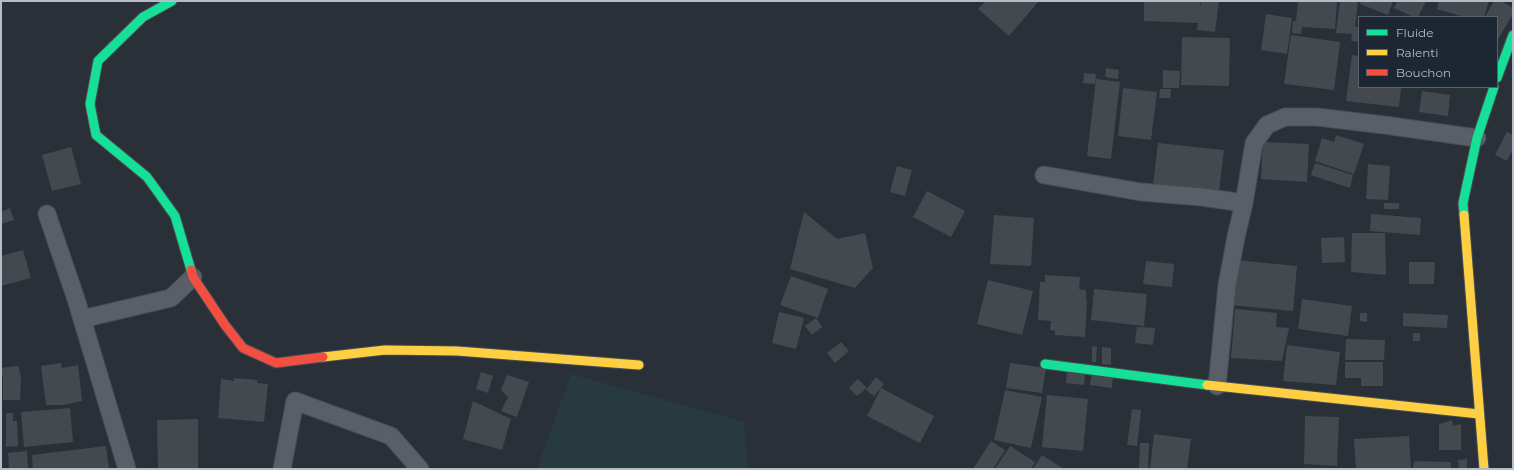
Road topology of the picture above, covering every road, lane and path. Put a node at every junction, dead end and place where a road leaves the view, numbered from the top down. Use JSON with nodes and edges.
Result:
{"nodes":[{"id":1,"x":172,"y":1,"type":"edge"},
{"id":2,"x":1513,"y":35,"type":"edge"},
{"id":3,"x":1498,"y":75,"type":"edge"},
{"id":4,"x":1494,"y":88,"type":"edge"},
{"id":5,"x":1477,"y":138,"type":"junction"},
{"id":6,"x":1044,"y":175,"type":"dead end"},
{"id":7,"x":1244,"y":203,"type":"junction"},
{"id":8,"x":47,"y":214,"type":"dead end"},
{"id":9,"x":193,"y":277,"type":"junction"},
{"id":10,"x":82,"y":319,"type":"junction"},
{"id":11,"x":639,"y":364,"type":"dead end"},
{"id":12,"x":1045,"y":364,"type":"dead end"},
{"id":13,"x":1217,"y":386,"type":"junction"},
{"id":14,"x":1479,"y":414,"type":"junction"},
{"id":15,"x":127,"y":469,"type":"edge"},
{"id":16,"x":282,"y":469,"type":"edge"},
{"id":17,"x":420,"y":469,"type":"edge"},
{"id":18,"x":1484,"y":469,"type":"edge"}],
"edges":[{"from":1,"to":9,"type":"street"},
{"from":2,"to":3,"type":"street"},
{"from":4,"to":5,"type":"street"},
{"from":5,"to":7,"type":"street"},
{"from":5,"to":14,"type":"street"},
{"from":6,"to":7,"type":"street"},
{"from":7,"to":13,"type":"street"},
{"from":8,"to":10,"type":"street"},
{"from":9,"to":10,"type":"street"},
{"from":9,"to":11,"type":"street"},
{"from":10,"to":15,"type":"street"},
{"from":12,"to":13,"type":"street"},
{"from":13,"to":14,"type":"street"},
{"from":14,"to":18,"type":"street"},
{"from":16,"to":17,"type":"street"}]}
